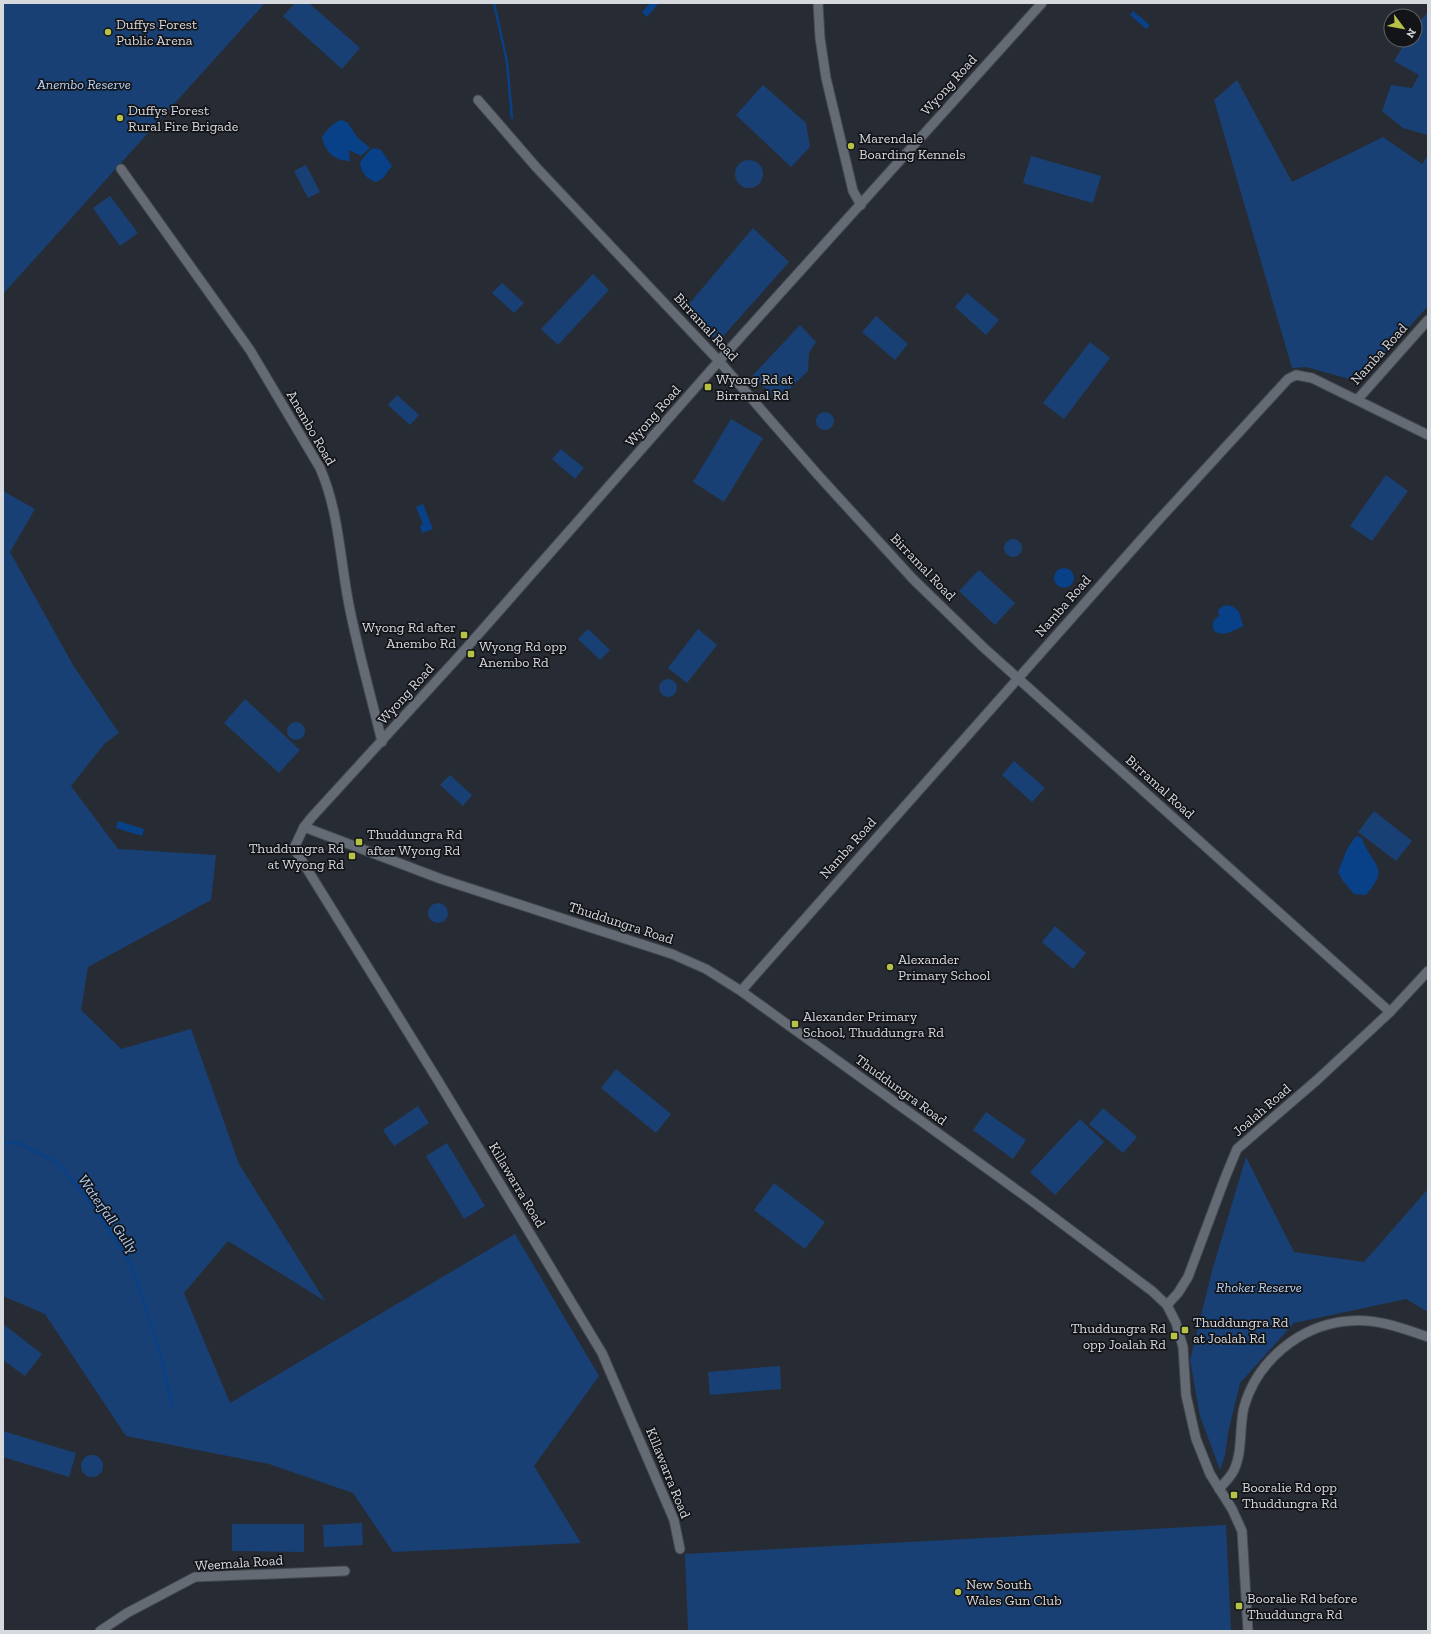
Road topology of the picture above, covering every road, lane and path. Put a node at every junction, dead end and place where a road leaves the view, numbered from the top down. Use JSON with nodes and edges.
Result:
{"nodes":[{"id":1,"x":818,"y":3,"type":"edge"},
{"id":2,"x":1042,"y":3,"type":"edge"},
{"id":3,"x":478,"y":100,"type":"dead end"},
{"id":4,"x":121,"y":169,"type":"dead end"},
{"id":5,"x":861,"y":205,"type":"junction"},
{"id":6,"x":1428,"y":320,"type":"edge"},
{"id":7,"x":720,"y":361,"type":"junction"},
{"id":8,"x":1357,"y":400,"type":"junction"},
{"id":9,"x":1428,"y":435,"type":"edge"},
{"id":10,"x":1019,"y":678,"type":"junction"},
{"id":11,"x":382,"y":742,"type":"junction"},
{"id":12,"x":304,"y":827,"type":"junction"},
{"id":13,"x":296,"y":852,"type":"joint"},
{"id":14,"x":1428,"y":971,"type":"edge"},
{"id":15,"x":741,"y":991,"type":"junction"},
{"id":16,"x":1390,"y":1012,"type":"junction"},
{"id":17,"x":1167,"y":1305,"type":"junction"},
{"id":18,"x":1428,"y":1337,"type":"edge"},
{"id":19,"x":1219,"y":1489,"type":"junction"},
{"id":20,"x":680,"y":1549,"type":"dead end"},
{"id":21,"x":345,"y":1571,"type":"dead end"},
{"id":22,"x":100,"y":1631,"type":"edge"},
{"id":23,"x":1248,"y":1631,"type":"edge"}],
"edges":[{"from":1,"to":5,"type":"street"},
{"from":2,"to":5,"type":"street","name":"Wyong Road"},
{"from":3,"to":7,"type":"street","name":"Birramal Road"},
{"from":4,"to":11,"type":"street","name":"Anembo Road"},
{"from":5,"to":7,"type":"street","name":"Wyong Road"},
{"from":6,"to":8,"type":"street","name":"Namba Road"},
{"from":7,"to":10,"type":"street","name":"Birramal Road"},
{"from":7,"to":11,"type":"street","name":"Wyong Road"},
{"from":8,"to":9,"type":"street"},
{"from":8,"to":10,"type":"street","name":"Namba Road"},
{"from":10,"to":15,"type":"street","name":"Namba Road"},
{"from":10,"to":16,"type":"street","name":"Birramal Road"},
{"from":11,"to":12,"type":"street","name":"Wyong Road"},
{"from":12,"to":13,"type":"street","name":"Wyong Road"},
{"from":12,"to":15,"type":"street","name":"Thuddungra Road"},
{"from":13,"to":20,"type":"street","name":"Killawarra Road"},
{"from":14,"to":16,"type":"street","name":"Joalah Road"},
{"from":15,"to":17,"type":"street","name":"Thuddungra Road"},
{"from":16,"to":17,"type":"street","name":"Joalah Road"},
{"from":17,"to":19,"type":"street","name":"Thuddungra Road"},
{"from":18,"to":19,"type":"street"},
{"from":19,"to":23,"type":"street","name":"Thuddungra Road"},
{"from":21,"to":22,"type":"street","name":"Weemala Road"}]}
